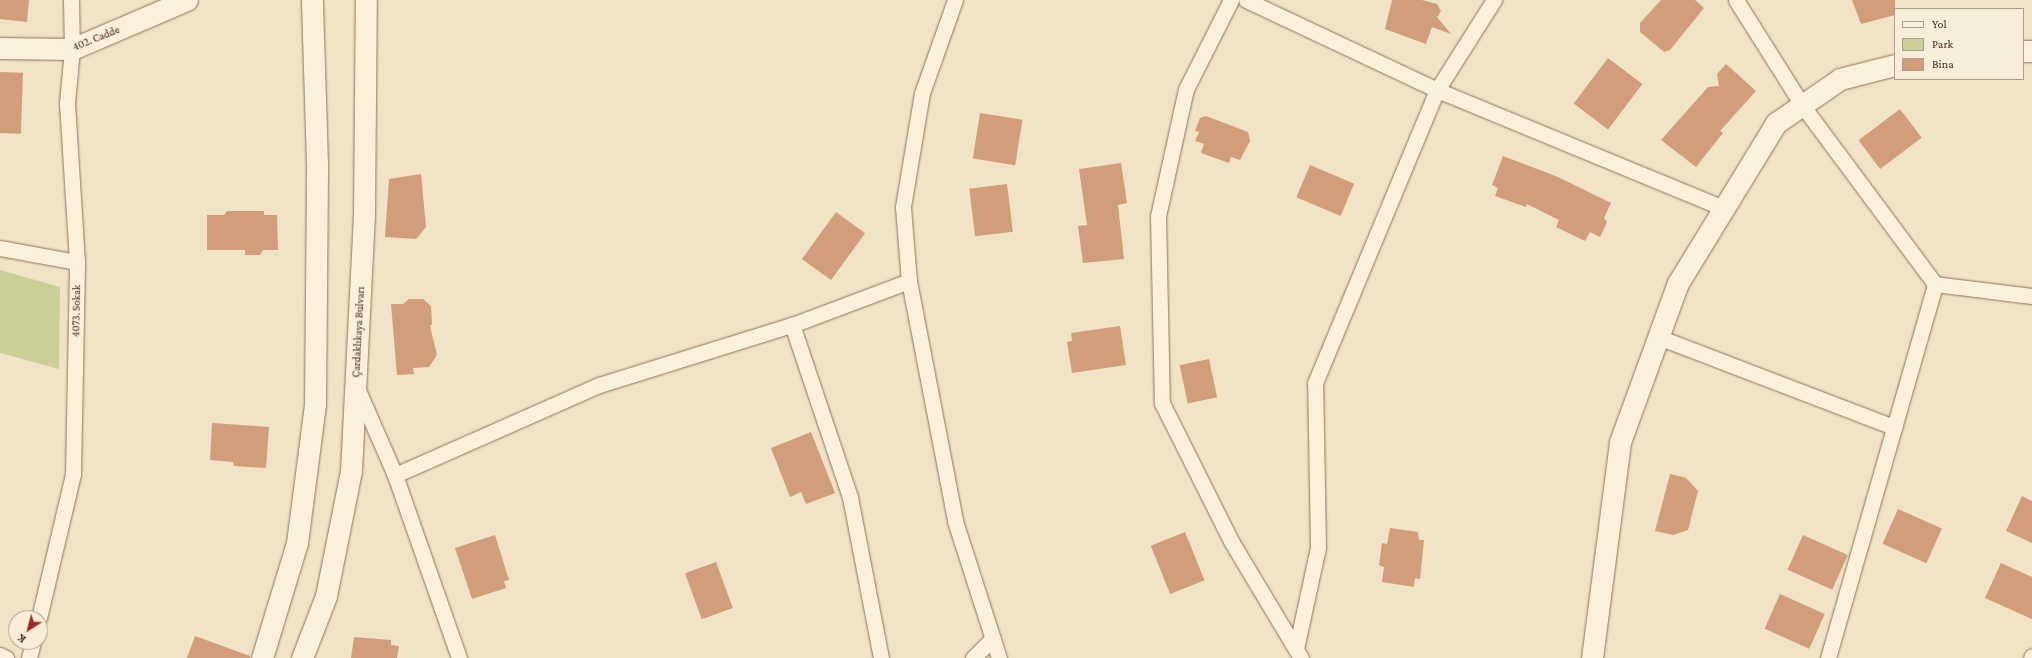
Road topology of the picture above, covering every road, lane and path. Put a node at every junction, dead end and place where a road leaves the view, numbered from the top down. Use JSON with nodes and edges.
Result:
{"nodes":[{"id":1,"x":71,"y":0,"type":"edge"},
{"id":2,"x":188,"y":0,"type":"edge"},
{"id":3,"x":312,"y":0,"type":"edge"},
{"id":4,"x":366,"y":0,"type":"edge"},
{"id":5,"x":955,"y":0,"type":"edge"},
{"id":6,"x":1231,"y":0,"type":"edge"},
{"id":7,"x":1246,"y":0,"type":"edge"},
{"id":8,"x":1494,"y":0,"type":"edge"},
{"id":9,"x":1736,"y":0,"type":"edge"},
{"id":10,"x":0,"y":48,"type":"edge"},
{"id":11,"x":72,"y":49,"type":"junction"},
{"id":12,"x":1894,"y":65,"type":"edge"},
{"id":13,"x":1436,"y":90,"type":"junction"},
{"id":14,"x":1802,"y":105,"type":"junction"},
{"id":15,"x":1724,"y":208,"type":"junction"},
{"id":16,"x":0,"y":248,"type":"edge"},
{"id":17,"x":77,"y":262,"type":"junction"},
{"id":18,"x":909,"y":281,"type":"junction"},
{"id":19,"x":1935,"y":284,"type":"junction"},
{"id":20,"x":2032,"y":296,"type":"edge"},
{"id":21,"x":792,"y":325,"type":"junction"},
{"id":22,"x":1658,"y":338,"type":"junction"},
{"id":23,"x":355,"y":384,"type":"junction"},
{"id":24,"x":1894,"y":428,"type":"junction"},
{"id":25,"x":395,"y":475,"type":"junction"},
{"id":26,"x":41,"y":610,"type":"edge"},
{"id":27,"x":992,"y":638,"type":"junction"},
{"id":28,"x":1298,"y":654,"type":"edge"},
{"id":29,"x":0,"y":655,"type":"edge"},
{"id":30,"x":6,"y":658,"type":"edge"},
{"id":31,"x":262,"y":658,"type":"edge"},
{"id":32,"x":302,"y":658,"type":"edge"},
{"id":33,"x":459,"y":658,"type":"edge"},
{"id":34,"x":881,"y":658,"type":"edge"},
{"id":35,"x":973,"y":658,"type":"edge"},
{"id":36,"x":999,"y":658,"type":"edge"},
{"id":37,"x":1592,"y":658,"type":"edge"},
{"id":38,"x":1828,"y":658,"type":"edge"}],
"edges":[{"from":1,"to":11,"type":"street","name":"4073. Sokak"},
{"from":2,"to":11,"type":"main road","name":"402. Cadde"},
{"from":3,"to":31,"type":"main road"},
{"from":4,"to":23,"type":"main road","name":"Çardaklıkaya Bulvarı"},
{"from":5,"to":18,"type":"street"},
{"from":6,"to":28,"type":"street"},
{"from":7,"to":13,"type":"street"},
{"from":8,"to":13,"type":"street"},
{"from":9,"to":14,"type":"street"},
{"from":10,"to":11,"type":"main road","name":"402. Cadde"},
{"from":11,"to":17,"type":"street","name":"4073. Sokak"},
{"from":12,"to":14,"type":"main road"},
{"from":13,"to":15,"type":"street"},
{"from":13,"to":28,"type":"street"},
{"from":14,"to":15,"type":"main road"},
{"from":14,"to":19,"type":"street"},
{"from":15,"to":22,"type":"main road"},
{"from":16,"to":17,"type":"street"},
{"from":17,"to":26,"type":"street","name":"4073. Sokak"},
{"from":18,"to":21,"type":"street"},
{"from":18,"to":27,"type":"street"},
{"from":19,"to":20,"type":"street"},
{"from":19,"to":24,"type":"street"},
{"from":21,"to":25,"type":"street"},
{"from":21,"to":34,"type":"street"},
{"from":22,"to":24,"type":"street"},
{"from":22,"to":37,"type":"main road"},
{"from":23,"to":25,"type":"street"},
{"from":23,"to":32,"type":"main road","name":"Çardaklıkaya Bulvarı"},
{"from":24,"to":38,"type":"street"},
{"from":25,"to":33,"type":"street"},
{"from":27,"to":35,"type":"street"},
{"from":27,"to":36,"type":"street"},
{"from":29,"to":30,"type":"street"}]}
